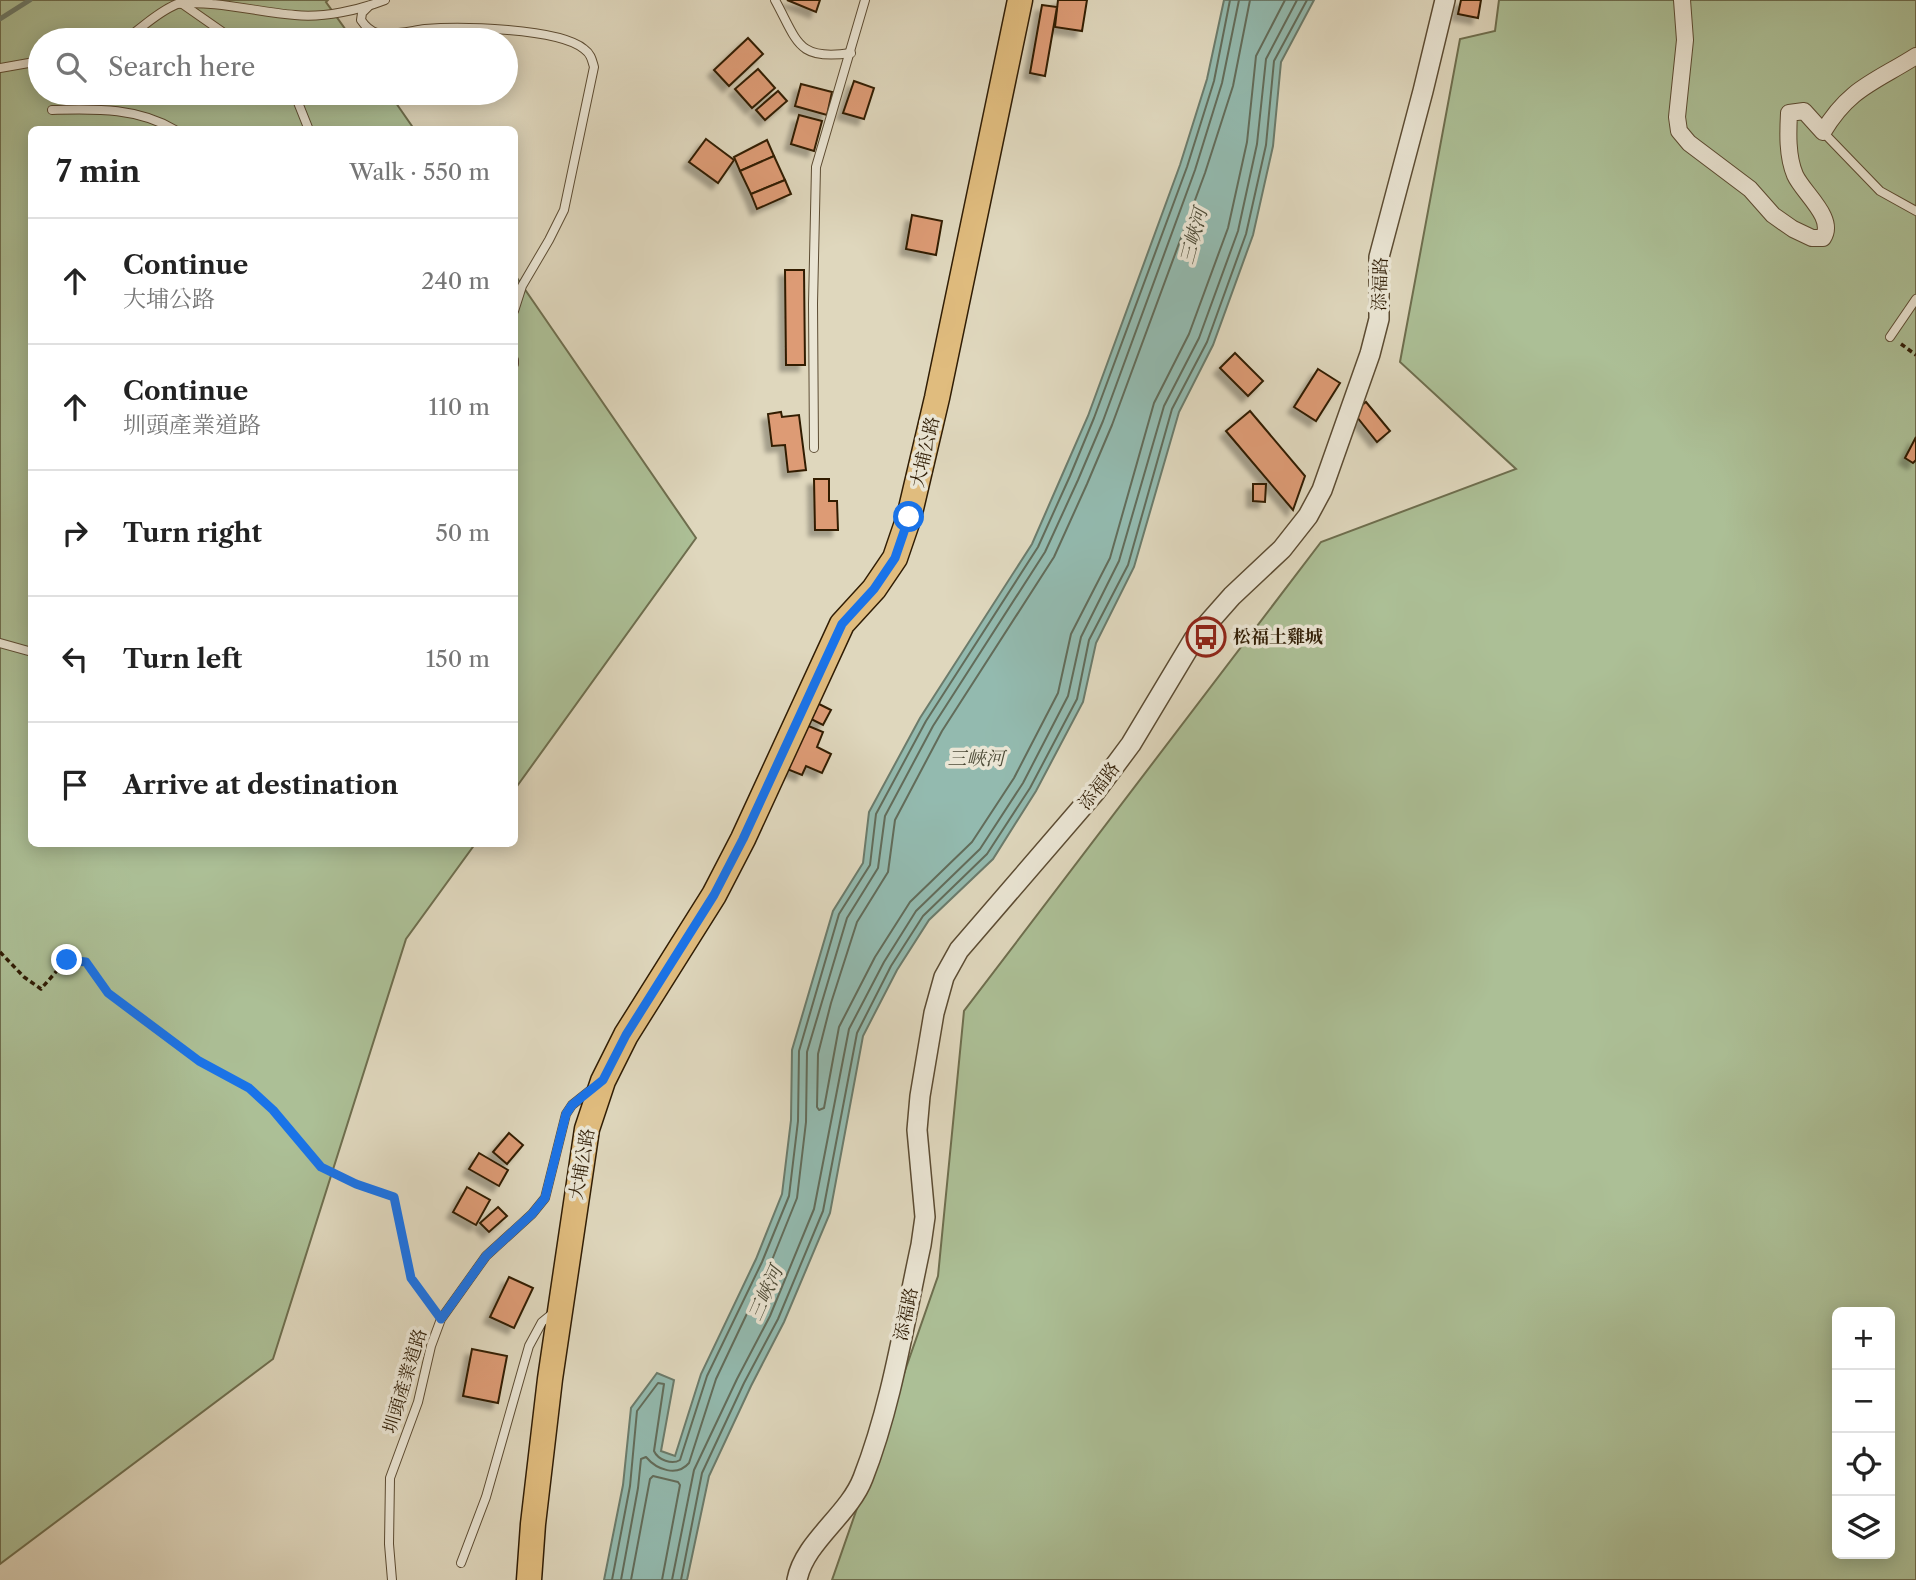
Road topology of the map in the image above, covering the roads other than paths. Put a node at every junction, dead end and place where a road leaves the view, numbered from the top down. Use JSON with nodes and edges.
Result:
{"nodes":[{"id":1,"x":385,"y":0,"type":"edge"},
{"id":2,"x":775,"y":0,"type":"edge"},
{"id":3,"x":865,"y":0,"type":"edge"},
{"id":4,"x":1020,"y":0,"type":"edge"},
{"id":5,"x":1444,"y":0,"type":"edge"},
{"id":6,"x":1682,"y":0,"type":"edge"},
{"id":7,"x":181,"y":3,"type":"junction"},
{"id":8,"x":369,"y":6,"type":"junction"},
{"id":9,"x":140,"y":28,"type":"edge"},
{"id":10,"x":217,"y":28,"type":"edge"},
{"id":11,"x":368,"y":28,"type":"edge"},
{"id":12,"x":518,"y":32,"type":"edge"},
{"id":13,"x":851,"y":53,"type":"junction"},
{"id":14,"x":1916,"y":56,"type":"edge"},
{"id":15,"x":28,"y":63,"type":"edge"},
{"id":16,"x":0,"y":68,"type":"edge"},
{"id":17,"x":299,"y":105,"type":"edge"},
{"id":18,"x":52,"y":110,"type":"dead end"},
{"id":19,"x":169,"y":126,"type":"edge"},
{"id":20,"x":307,"y":126,"type":"edge"},
{"id":21,"x":1823,"y":132,"type":"junction"},
{"id":22,"x":1916,"y":211,"type":"edge"},
{"id":23,"x":518,"y":298,"type":"edge"},
{"id":24,"x":1916,"y":299,"type":"edge"},
{"id":25,"x":1890,"y":337,"type":"road end"},
{"id":26,"x":814,"y":448,"type":"dead end"},
{"id":27,"x":0,"y":643,"type":"edge"},
{"id":28,"x":28,"y":651,"type":"edge"},
{"id":29,"x":603,"y":1080,"type":"junction"},
{"id":30,"x":560,"y":1307,"type":"junction"},
{"id":31,"x":461,"y":1563,"type":"dead end"},
{"id":32,"x":393,"y":1580,"type":"edge"},
{"id":33,"x":530,"y":1580,"type":"edge"},
{"id":34,"x":797,"y":1580,"type":"edge"}],
"edges":[{"from":1,"to":8,"type":"lane"},
{"from":2,"to":13,"type":"lane"},
{"from":3,"to":13,"type":"lane"},
{"from":4,"to":29,"type":"main road","name":"大埔公路"},
{"from":5,"to":34,"type":"street","name":"添福路"},
{"from":6,"to":21,"type":"street"},
{"from":7,"to":8,"type":"lane"},
{"from":7,"to":9,"type":"lane"},
{"from":7,"to":10,"type":"lane"},
{"from":8,"to":11,"type":"lane"},
{"from":12,"to":23,"type":"lane"},
{"from":13,"to":26,"type":"lane"},
{"from":14,"to":21,"type":"street"},
{"from":15,"to":16,"type":"lane"},
{"from":17,"to":20,"type":"lane"},
{"from":18,"to":19,"type":"lane"},
{"from":21,"to":22,"type":"lane"},
{"from":24,"to":25,"type":"lane"},
{"from":27,"to":28,"type":"lane"},
{"from":29,"to":30,"type":"main road","name":"大埔公路"},
{"from":29,"to":32,"type":"lane","name":"圳頭產業道路"},
{"from":30,"to":31,"type":"lane"},
{"from":30,"to":33,"type":"main road","name":"大埔公路"}]}
